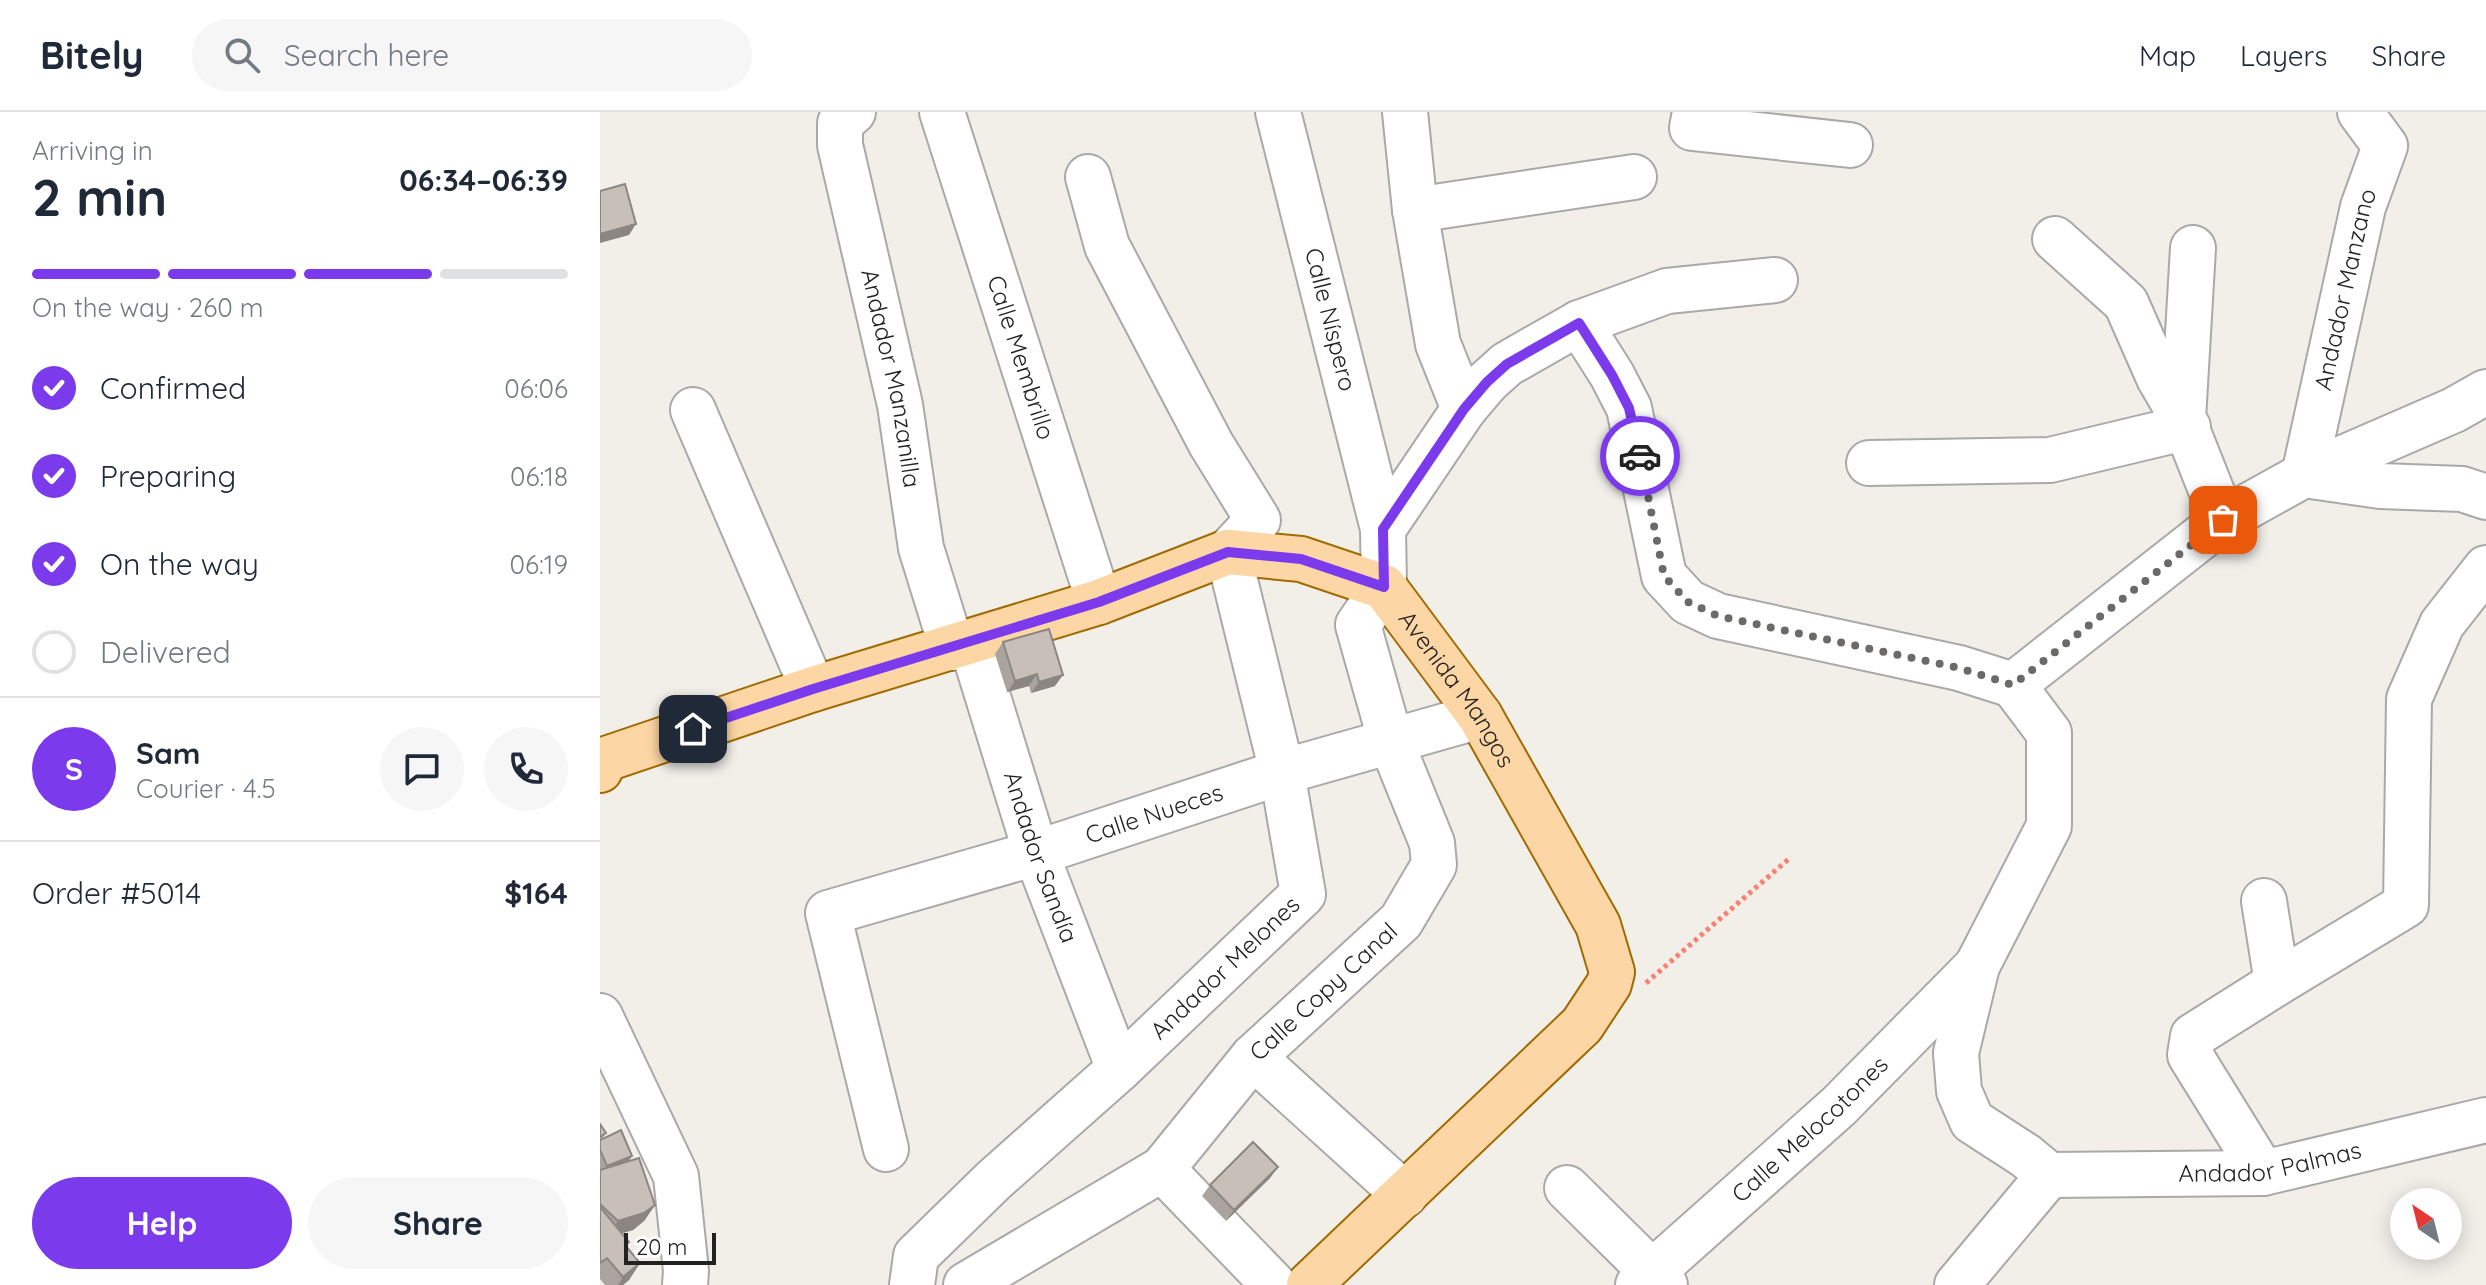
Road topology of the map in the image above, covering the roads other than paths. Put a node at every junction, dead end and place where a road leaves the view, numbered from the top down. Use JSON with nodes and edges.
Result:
{"nodes":[{"id":1,"x":853,"y":112,"type":"edge"},
{"id":2,"x":942,"y":112,"type":"edge"},
{"id":3,"x":1278,"y":112,"type":"edge"},
{"id":4,"x":1405,"y":112,"type":"edge"},
{"id":5,"x":2360,"y":112,"type":"edge"},
{"id":6,"x":1694,"y":120,"type":"edge"},
{"id":7,"x":1850,"y":145,"type":"dead end"},
{"id":8,"x":1088,"y":177,"type":"dead end"},
{"id":9,"x":1634,"y":177,"type":"dead end"},
{"id":10,"x":1415,"y":210,"type":"junction"},
{"id":11,"x":2055,"y":239,"type":"dead end"},
{"id":12,"x":2193,"y":248,"type":"dead end"},
{"id":13,"x":1775,"y":280,"type":"dead end"},
{"id":14,"x":1579,"y":323,"type":"junction"},
{"id":15,"x":2486,"y":392,"type":"edge"},
{"id":16,"x":1464,"y":409,"type":"junction"},
{"id":17,"x":693,"y":410,"type":"dead end"},
{"id":18,"x":2185,"y":423,"type":"junction"},
{"id":19,"x":1869,"y":463,"type":"dead end"},
{"id":20,"x":2304,"y":475,"type":"junction"},
{"id":21,"x":2486,"y":497,"type":"edge"},
{"id":22,"x":2223,"y":520,"type":"junction"},
{"id":23,"x":1383,"y":529,"type":"junction"},
{"id":24,"x":1228,"y":552,"type":"junction"},
{"id":25,"x":2486,"y":568,"type":"edge"},
{"id":26,"x":1384,"y":587,"type":"junction"},
{"id":27,"x":1099,"y":602,"type":"junction"},
{"id":28,"x":961,"y":645,"type":"junction"},
{"id":29,"x":2013,"y":685,"type":"junction"},
{"id":30,"x":813,"y":689,"type":"junction"},
{"id":31,"x":1480,"y":716,"type":"junction"},
{"id":32,"x":1391,"y":742,"type":"junction"},
{"id":33,"x":601,"y":762,"type":"edge"},
{"id":34,"x":1282,"y":772,"type":"junction"},
{"id":35,"x":1036,"y":853,"type":"junction"},
{"id":36,"x":2264,"y":901,"type":"dead end"},
{"id":37,"x":1977,"y":966,"type":"junction"},
{"id":38,"x":2277,"y":983,"type":"junction"},
{"id":39,"x":600,"y":1016,"type":"edge"},
{"id":40,"x":1253,"y":1057,"type":"junction"},
{"id":41,"x":1119,"y":1069,"type":"junction"},
{"id":42,"x":2486,"y":1120,"type":"edge"},
{"id":43,"x":886,"y":1149,"type":"dead end"},
{"id":44,"x":1162,"y":1169,"type":"junction"},
{"id":45,"x":2263,"y":1173,"type":"junction"},
{"id":46,"x":2049,"y":1175,"type":"junction"},
{"id":47,"x":1567,"y":1188,"type":"dead end"},
{"id":48,"x":1405,"y":1195,"type":"junction"},
{"id":49,"x":991,"y":1280,"type":"edge"},
{"id":50,"x":1652,"y":1281,"type":"edge"},
{"id":51,"x":685,"y":1285,"type":"edge"},
{"id":52,"x":912,"y":1285,"type":"edge"},
{"id":53,"x":1274,"y":1285,"type":"edge"},
{"id":54,"x":1309,"y":1285,"type":"edge"},
{"id":55,"x":1957,"y":1285,"type":"edge"}],
"edges":[{"from":1,"to":28,"type":"street","name":"Andador Manzanilla"},
{"from":2,"to":27,"type":"street","name":"Calle Membrillo"},
{"from":3,"to":23,"type":"street","name":"Calle Níspero"},
{"from":4,"to":10,"type":"street"},
{"from":5,"to":20,"type":"street","name":"Andador Manzano"},
{"from":6,"to":7,"type":"street"},
{"from":8,"to":24,"type":"street"},
{"from":9,"to":10,"type":"street"},
{"from":10,"to":16,"type":"street"},
{"from":11,"to":18,"type":"street"},
{"from":12,"to":18,"type":"street"},
{"from":13,"to":14,"type":"street"},
{"from":14,"to":16,"type":"street"},
{"from":14,"to":29,"type":"street"},
{"from":15,"to":20,"type":"street"},
{"from":16,"to":23,"type":"street"},
{"from":17,"to":30,"type":"street"},
{"from":18,"to":19,"type":"street"},
{"from":18,"to":22,"type":"street"},
{"from":20,"to":21,"type":"street"},
{"from":20,"to":22,"type":"street"},
{"from":22,"to":29,"type":"street"},
{"from":23,"to":26,"type":"street","name":"Calle Níspero"},
{"from":24,"to":26,"type":"main road","name":"Avenida Mangos"},
{"from":24,"to":27,"type":"main road","name":"Avenida Mangos"},
{"from":24,"to":34,"type":"street","name":"Andador Melones"},
{"from":25,"to":38,"type":"street"},
{"from":26,"to":31,"type":"main road","name":"Avenida Mangos"},
{"from":26,"to":32,"type":"street","name":"Calle Copy Canal"},
{"from":27,"to":28,"type":"main road","name":"Avenida Mangos"},
{"from":28,"to":30,"type":"main road","name":"Avenida Mangos"},
{"from":28,"to":35,"type":"street","name":"Andador Sandía"},
{"from":29,"to":37,"type":"street"},
{"from":30,"to":33,"type":"main road","name":"Avenida Mangos"},
{"from":31,"to":32,"type":"street","name":"Calle Nueces"},
{"from":31,"to":48,"type":"main road","name":"Avenida Mangos"},
{"from":32,"to":34,"type":"street","name":"Calle Nueces"},
{"from":32,"to":40,"type":"street","name":"Calle Copy Canal"},
{"from":34,"to":35,"type":"street","name":"Calle Nueces"},
{"from":34,"to":41,"type":"street","name":"Andador Melones"},
{"from":35,"to":41,"type":"street","name":"Andador Sandía"},
{"from":35,"to":43,"type":"street","name":"Calle Nueces"},
{"from":36,"to":38,"type":"street"},
{"from":37,"to":46,"type":"street"},
{"from":37,"to":50,"type":"street","name":"Calle Melocotones"},
{"from":38,"to":45,"type":"street"},
{"from":39,"to":51,"type":"street"},
{"from":40,"to":44,"type":"street","name":"Calle Copy Canal"},
{"from":40,"to":48,"type":"street"},
{"from":41,"to":52,"type":"street","name":"Andador Melones"},
{"from":42,"to":45,"type":"street","name":"Andador Palmas"},
{"from":44,"to":49,"type":"street","name":"Calle Copy Canal"},
{"from":44,"to":53,"type":"street"},
{"from":45,"to":46,"type":"street","name":"Andador Palmas"},
{"from":46,"to":55,"type":"street"},
{"from":47,"to":50,"type":"street"},
{"from":48,"to":54,"type":"main road"}]}
